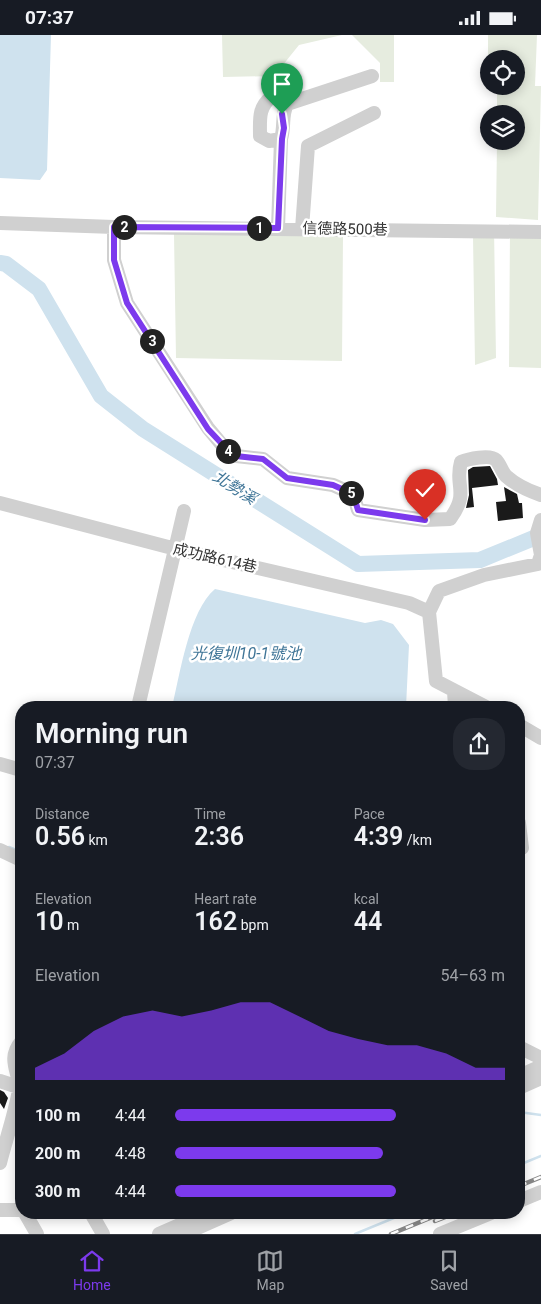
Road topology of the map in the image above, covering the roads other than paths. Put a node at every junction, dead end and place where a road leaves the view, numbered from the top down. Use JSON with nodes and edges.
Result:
{"nodes":[{"id":1,"x":372,"y":76,"type":"dead end"},
{"id":2,"x":272,"y":96,"type":"dead end"},
{"id":3,"x":374,"y":113,"type":"dead end"},
{"id":4,"x":282,"y":139,"type":"junction"},
{"id":5,"x":0,"y":223,"type":"edge"},
{"id":6,"x":114,"y":227,"type":"junction"},
{"id":7,"x":278,"y":228,"type":"junction"},
{"id":8,"x":302,"y":229,"type":"junction"},
{"id":9,"x":541,"y":231,"type":"edge"},
{"id":10,"x":541,"y":495,"type":"edge"},
{"id":11,"x":0,"y":503,"type":"edge"},
{"id":12,"x":184,"y":511,"type":"dead end"},
{"id":13,"x":539,"y":527,"type":"edge"},
{"id":14,"x":176,"y":549,"type":"junction"},
{"id":15,"x":541,"y":555,"type":"edge"},
{"id":16,"x":429,"y":612,"type":"junction"},
{"id":17,"x":454,"y":691,"type":"junction"},
{"id":18,"x":139,"y":701,"type":"edge"},
{"id":19,"x":455,"y":701,"type":"edge"},
{"id":20,"x":474,"y":701,"type":"edge"},
{"id":21,"x":525,"y":729,"type":"edge"},
{"id":22,"x":541,"y":738,"type":"edge"},
{"id":23,"x":0,"y":765,"type":"edge"},
{"id":24,"x":15,"y":769,"type":"edge"},
{"id":25,"x":0,"y":850,"type":"edge"},
{"id":26,"x":15,"y":856,"type":"edge"},
{"id":27,"x":525,"y":1050,"type":"edge"},
{"id":28,"x":541,"y":1058,"type":"edge"},
{"id":29,"x":15,"y":1060,"type":"edge"},
{"id":30,"x":541,"y":1067,"type":"edge"},
{"id":31,"x":525,"y":1074,"type":"edge"},
{"id":32,"x":15,"y":1075,"type":"edge"},
{"id":33,"x":541,"y":1077,"type":"edge"},
{"id":34,"x":0,"y":1081,"type":"edge"},
{"id":35,"x":525,"y":1085,"type":"edge"},
{"id":36,"x":15,"y":1086,"type":"edge"},
{"id":37,"x":15,"y":1107,"type":"edge"},
{"id":38,"x":0,"y":1163,"type":"edge"},
{"id":39,"x":541,"y":1192,"type":"edge"},
{"id":40,"x":525,"y":1199,"type":"edge"},
{"id":41,"x":0,"y":1210,"type":"edge"},
{"id":42,"x":15,"y":1210,"type":"edge"},
{"id":43,"x":28,"y":1219,"type":"edge"},
{"id":44,"x":94,"y":1219,"type":"edge"},
{"id":45,"x":194,"y":1219,"type":"edge"},
{"id":46,"x":218,"y":1219,"type":"edge"},
{"id":47,"x":477,"y":1219,"type":"edge"},
{"id":48,"x":37,"y":1234,"type":"edge"},
{"id":49,"x":103,"y":1234,"type":"edge"},
{"id":50,"x":159,"y":1234,"type":"edge"},
{"id":51,"x":184,"y":1234,"type":"edge"},
{"id":52,"x":440,"y":1234,"type":"edge"}],
"edges":[{"from":1,"to":4,"type":"street"},
{"from":2,"to":4,"type":"street"},
{"from":3,"to":8,"type":"street"},
{"from":4,"to":7,"type":"street"},
{"from":5,"to":6,"type":"street","name":"信德路500巷"},
{"from":6,"to":7,"type":"street","name":"信德路500巷"},
{"from":6,"to":10,"type":"street"},
{"from":7,"to":8,"type":"street","name":"信德路500巷"},
{"from":8,"to":9,"type":"street","name":"信德路500巷"},
{"from":11,"to":14,"type":"street","name":"成功路614巷"},
{"from":12,"to":14,"type":"street"},
{"from":13,"to":15,"type":"street"},
{"from":14,"to":16,"type":"street","name":"成功路614巷"},
{"from":14,"to":18,"type":"street"},
{"from":15,"to":16,"type":"street"},
{"from":16,"to":17,"type":"street"},
{"from":17,"to":19,"type":"street"},
{"from":17,"to":20,"type":"street"},
{"from":21,"to":22,"type":"street"},
{"from":23,"to":24,"type":"street"},
{"from":25,"to":26,"type":"street"},
{"from":27,"to":28,"type":"street"},
{"from":29,"to":32,"type":"street"},
{"from":30,"to":31,"type":"street"},
{"from":33,"to":35,"type":"street"},
{"from":34,"to":36,"type":"street"},
{"from":37,"to":38,"type":"street"},
{"from":39,"to":40,"type":"street"},
{"from":41,"to":42,"type":"street"},
{"from":43,"to":48,"type":"street"},
{"from":44,"to":49,"type":"street"},
{"from":45,"to":50,"type":"street"},
{"from":46,"to":51,"type":"street"},
{"from":47,"to":52,"type":"street"}]}
